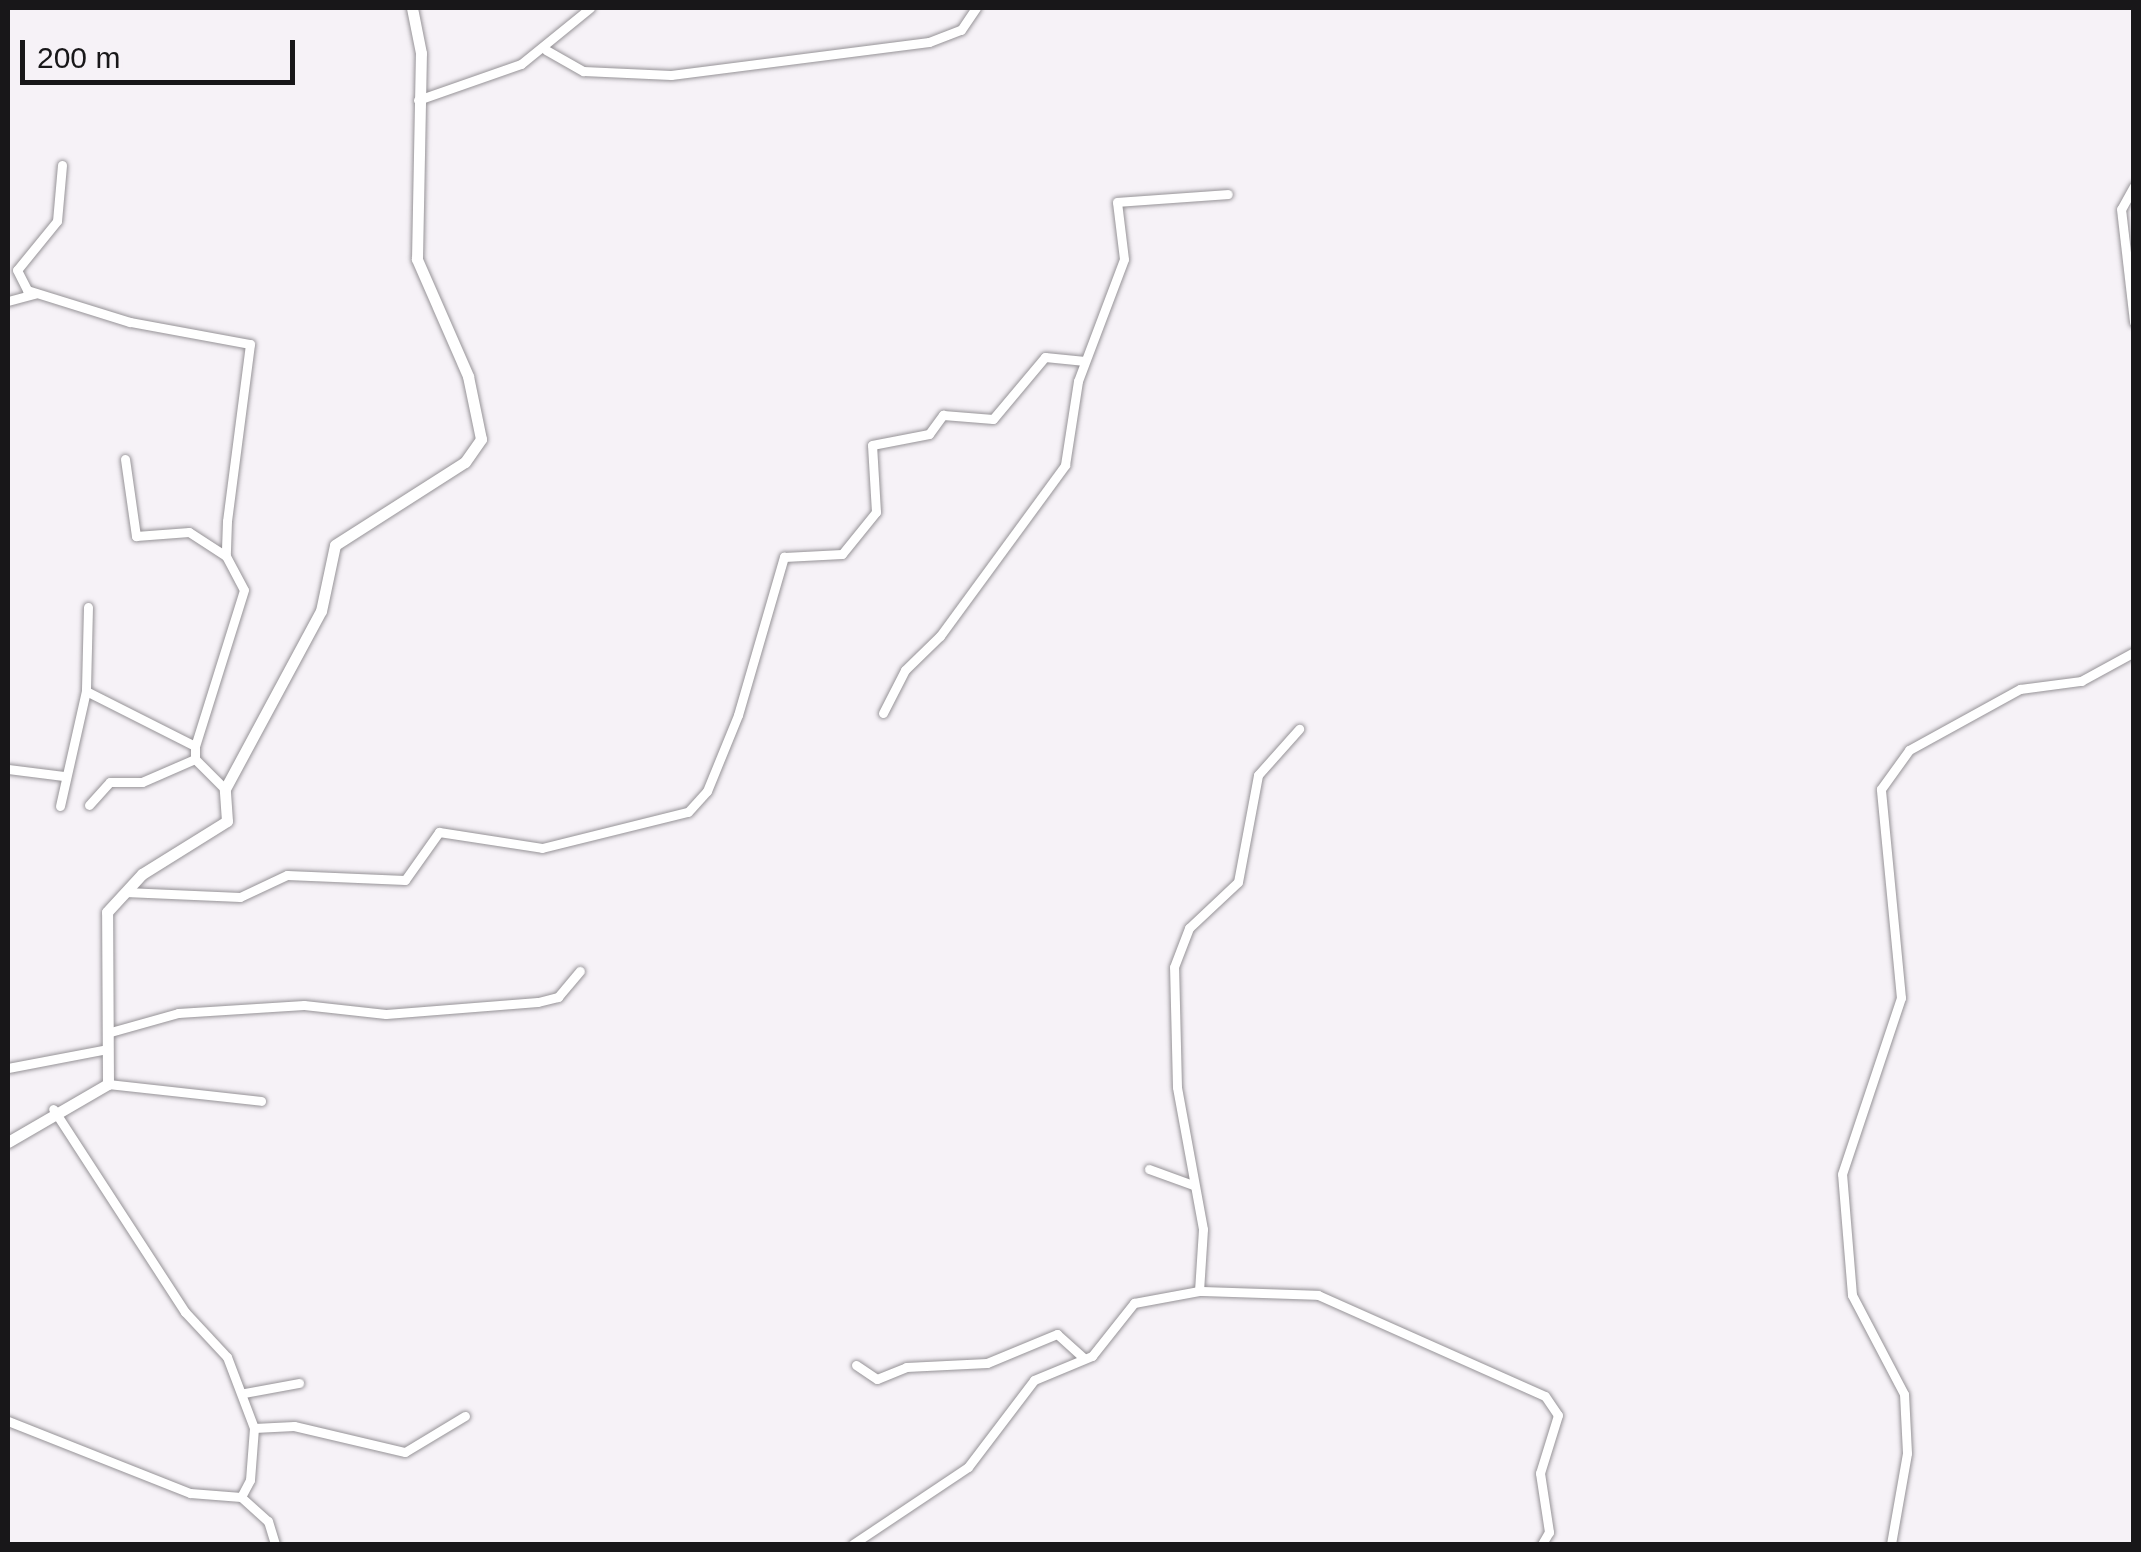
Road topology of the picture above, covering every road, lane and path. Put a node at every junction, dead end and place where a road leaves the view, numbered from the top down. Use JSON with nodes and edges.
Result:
{"nodes":[{"id":1,"x":412,"y":8,"type":"edge"},
{"id":2,"x":590,"y":8,"type":"edge"},
{"id":3,"x":976,"y":8,"type":"edge"},
{"id":4,"x":546,"y":50,"type":"junction"},
{"id":5,"x":418,"y":100,"type":"junction"},
{"id":6,"x":62,"y":165,"type":"dead end"},
{"id":7,"x":2134,"y":186,"type":"edge"},
{"id":8,"x":1228,"y":194,"type":"dead end"},
{"id":9,"x":35,"y":294,"type":"junction"},
{"id":10,"x":8,"y":300,"type":"edge"},
{"id":11,"x":2134,"y":322,"type":"edge"},
{"id":12,"x":1084,"y":361,"type":"junction"},
{"id":13,"x":125,"y":458,"type":"dead end"},
{"id":14,"x":226,"y":556,"type":"junction"},
{"id":15,"x":88,"y":608,"type":"dead end"},
{"id":16,"x":2134,"y":652,"type":"edge"},
{"id":17,"x":86,"y":691,"type":"junction"},
{"id":18,"x":883,"y":712,"type":"dead end"},
{"id":19,"x":1299,"y":729,"type":"dead end"},
{"id":20,"x":195,"y":746,"type":"junction"},
{"id":21,"x":195,"y":758,"type":"junction"},
{"id":22,"x":8,"y":769,"type":"edge"},
{"id":23,"x":64,"y":776,"type":"junction"},
{"id":24,"x":225,"y":792,"type":"junction"},
{"id":25,"x":88,"y":805,"type":"dead end"},
{"id":26,"x":60,"y":806,"type":"dead end"},
{"id":27,"x":122,"y":892,"type":"junction"},
{"id":28,"x":580,"y":972,"type":"dead end"},
{"id":29,"x":107,"y":1034,"type":"junction"},
{"id":30,"x":108,"y":1050,"type":"junction"},
{"id":31,"x":8,"y":1068,"type":"edge"},
{"id":32,"x":108,"y":1084,"type":"junction"},
{"id":33,"x":260,"y":1101,"type":"dead end"},
{"id":34,"x":48,"y":1111,"type":"junction"},
{"id":35,"x":8,"y":1142,"type":"edge"},
{"id":36,"x":1150,"y":1169,"type":"dead end"},
{"id":37,"x":1195,"y":1188,"type":"junction"},
{"id":38,"x":1199,"y":1291,"type":"junction"},
{"id":39,"x":1084,"y":1358,"type":"junction"},
{"id":40,"x":856,"y":1365,"type":"dead end"},
{"id":41,"x":299,"y":1382,"type":"dead end"},
{"id":42,"x":244,"y":1393,"type":"junction"},
{"id":43,"x":465,"y":1416,"type":"dead end"},
{"id":44,"x":8,"y":1421,"type":"edge"},
{"id":45,"x":254,"y":1428,"type":"junction"},
{"id":46,"x":240,"y":1497,"type":"junction"},
{"id":47,"x":275,"y":1544,"type":"edge"},
{"id":48,"x":854,"y":1544,"type":"edge"},
{"id":49,"x":1542,"y":1544,"type":"edge"},
{"id":50,"x":1890,"y":1544,"type":"edge"}],
"edges":[{"from":1,"to":5,"type":"street"},
{"from":2,"to":4,"type":"street"},
{"from":3,"to":4,"type":"street"},
{"from":4,"to":5,"type":"street"},
{"from":5,"to":24,"type":"street"},
{"from":6,"to":9,"type":"street"},
{"from":7,"to":11,"type":"street"},
{"from":8,"to":12,"type":"street"},
{"from":9,"to":10,"type":"street"},
{"from":9,"to":14,"type":"street"},
{"from":12,"to":18,"type":"street"},
{"from":12,"to":27,"type":"street"},
{"from":13,"to":14,"type":"street"},
{"from":14,"to":20,"type":"street"},
{"from":15,"to":17,"type":"street"},
{"from":16,"to":50,"type":"street"},
{"from":17,"to":20,"type":"street"},
{"from":17,"to":23,"type":"street"},
{"from":19,"to":37,"type":"street"},
{"from":20,"to":21,"type":"street"},
{"from":21,"to":24,"type":"street"},
{"from":21,"to":25,"type":"street"},
{"from":22,"to":23,"type":"street"},
{"from":23,"to":26,"type":"street"},
{"from":24,"to":27,"type":"street"},
{"from":27,"to":29,"type":"street"},
{"from":28,"to":29,"type":"street"},
{"from":29,"to":30,"type":"street"},
{"from":30,"to":31,"type":"street"},
{"from":30,"to":32,"type":"street"},
{"from":32,"to":33,"type":"street"},
{"from":32,"to":34,"type":"street"},
{"from":34,"to":35,"type":"street"},
{"from":34,"to":42,"type":"street"},
{"from":36,"to":37,"type":"street"},
{"from":37,"to":38,"type":"street"},
{"from":38,"to":39,"type":"street"},
{"from":38,"to":49,"type":"street"},
{"from":39,"to":40,"type":"street"},
{"from":39,"to":48,"type":"street"},
{"from":41,"to":42,"type":"street"},
{"from":42,"to":45,"type":"street"},
{"from":43,"to":45,"type":"street"},
{"from":44,"to":46,"type":"street"},
{"from":45,"to":46,"type":"street"},
{"from":46,"to":47,"type":"street"}]}
